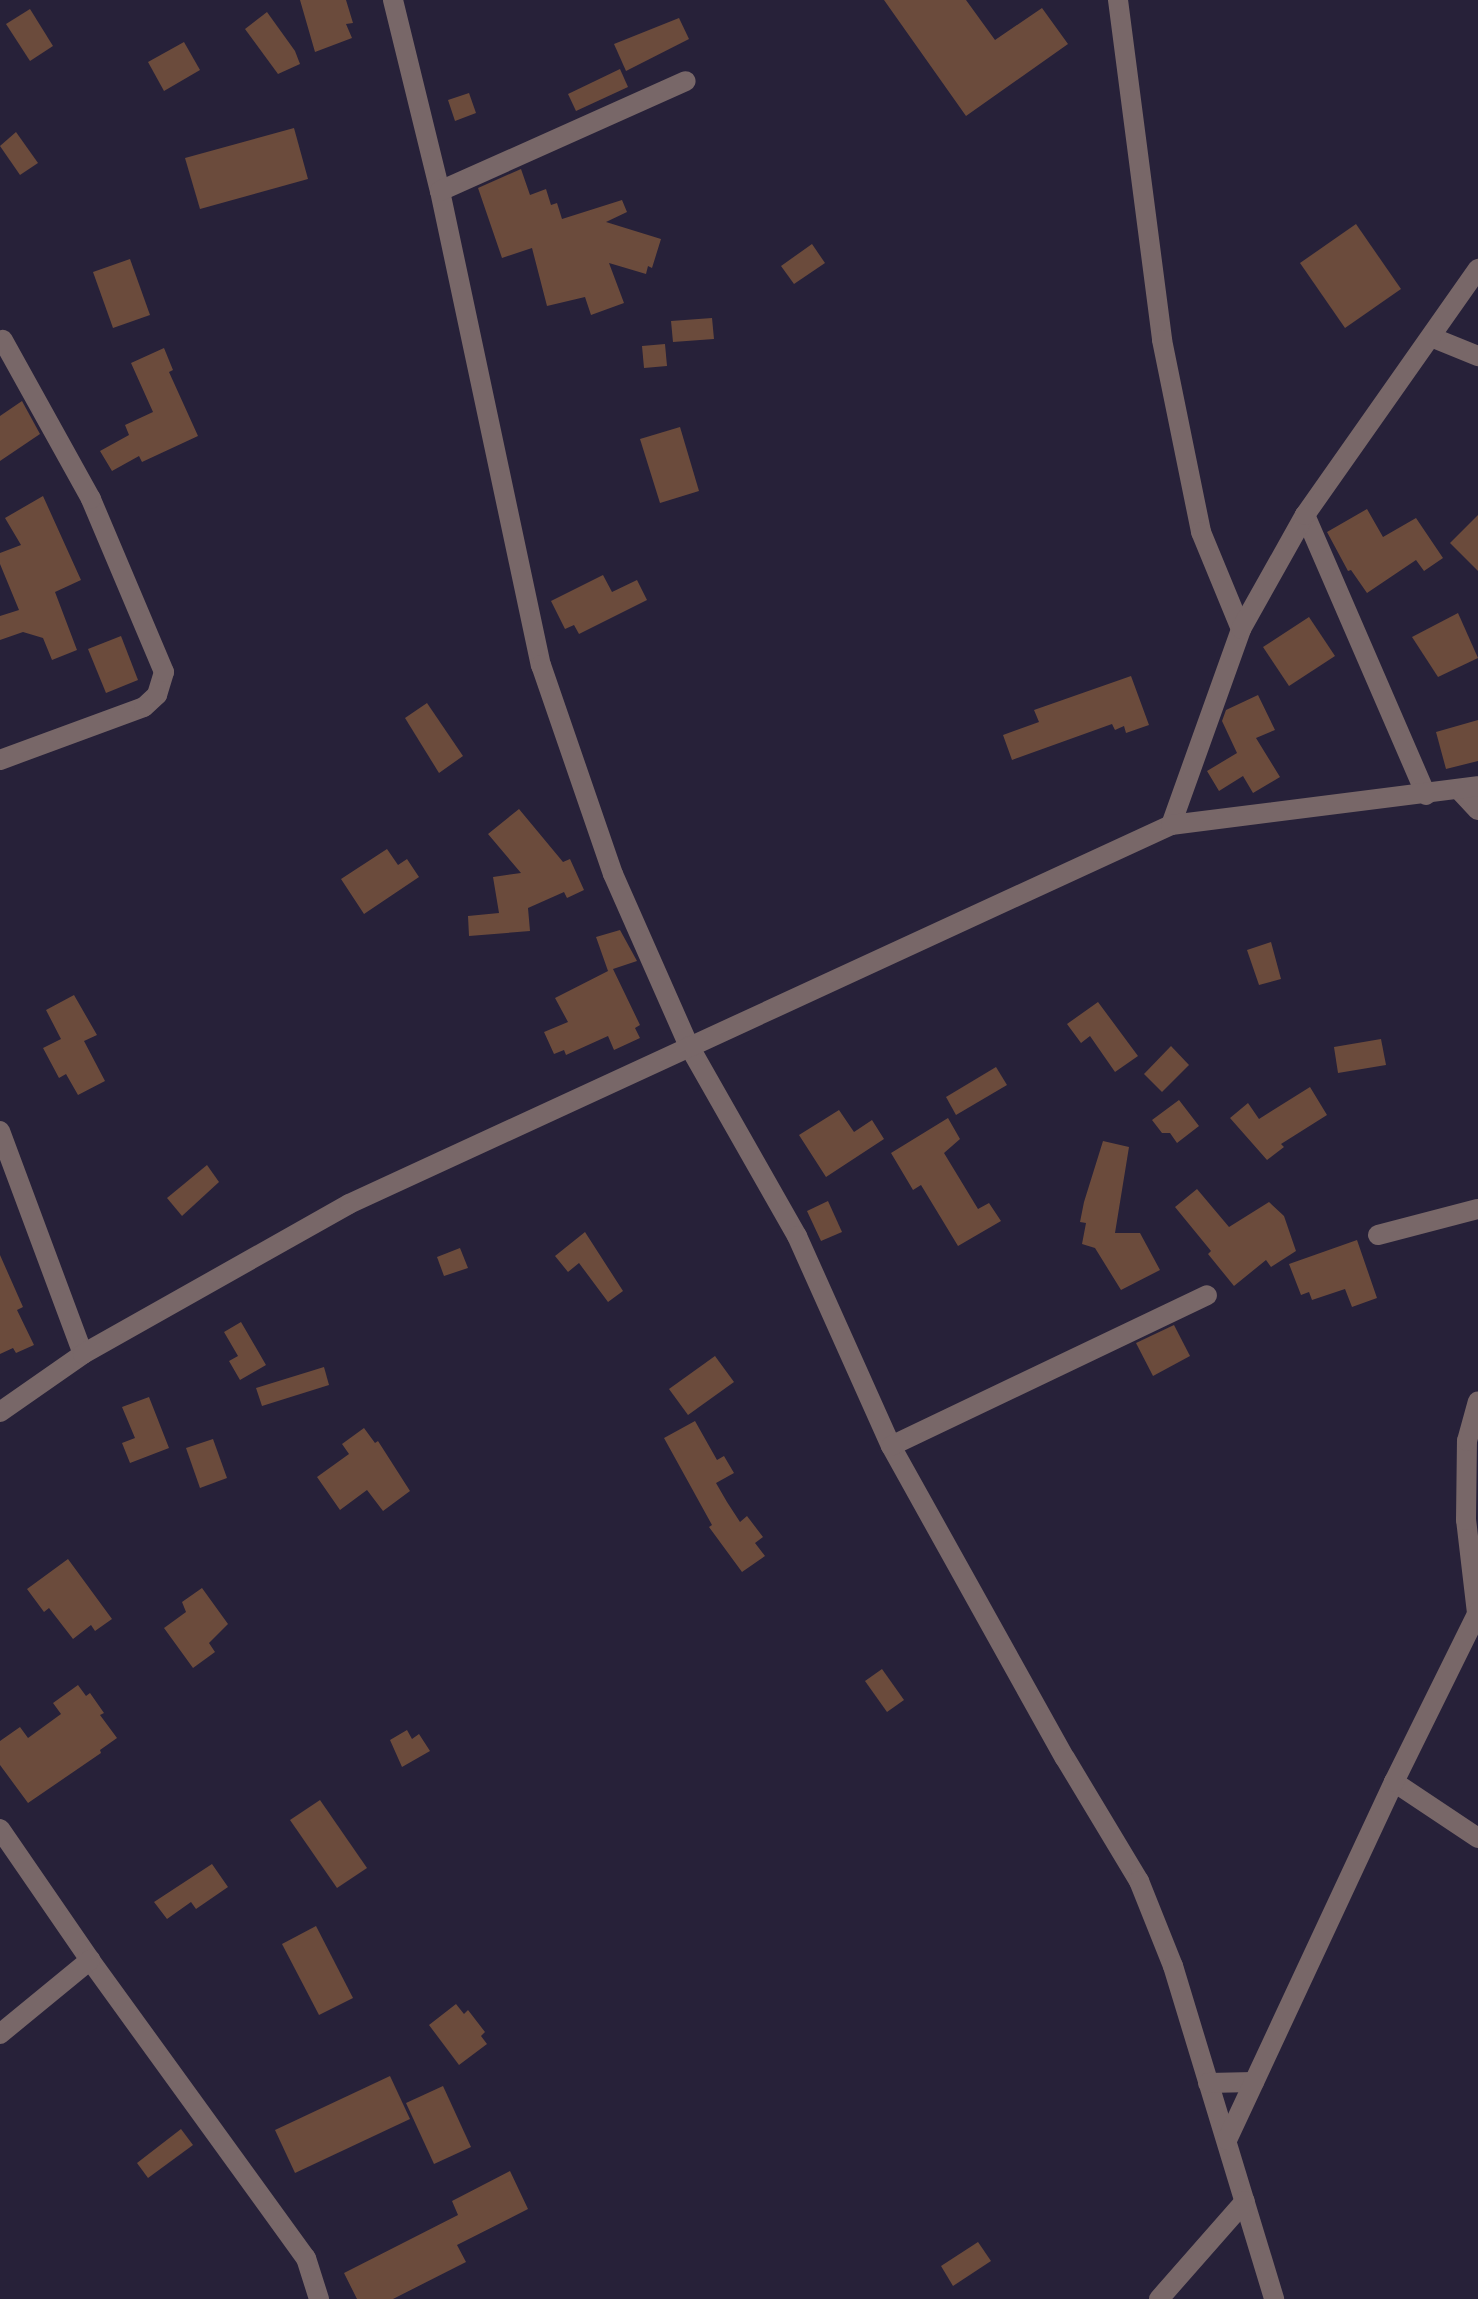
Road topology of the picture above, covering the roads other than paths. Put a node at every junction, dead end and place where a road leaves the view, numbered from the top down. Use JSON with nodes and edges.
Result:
{"nodes":[{"id":1,"x":393,"y":0,"type":"edge"},
{"id":2,"x":1118,"y":0,"type":"edge"},
{"id":3,"x":686,"y":81,"type":"dead end"},
{"id":4,"x":440,"y":191,"type":"junction"},
{"id":5,"x":1478,"y":269,"type":"edge"},
{"id":6,"x":1431,"y":337,"type":"junction"},
{"id":7,"x":3,"y":340,"type":"dead end"},
{"id":8,"x":1478,"y":356,"type":"edge"},
{"id":9,"x":1305,"y":515,"type":"junction"},
{"id":10,"x":1241,"y":629,"type":"junction"},
{"id":11,"x":0,"y":760,"type":"edge"},
{"id":12,"x":1469,"y":788,"type":"edge"},
{"id":13,"x":1426,"y":795,"type":"junction"},
{"id":14,"x":1478,"y":810,"type":"edge"},
{"id":15,"x":1171,"y":825,"type":"junction"},
{"id":16,"x":689,"y":1046,"type":"junction"},
{"id":17,"x":0,"y":1131,"type":"edge"},
{"id":18,"x":1478,"y":1209,"type":"edge"},
{"id":19,"x":1378,"y":1235,"type":"dead end"},
{"id":20,"x":1207,"y":1295,"type":"dead end"},
{"id":21,"x":83,"y":1354,"type":"junction"},
{"id":22,"x":1478,"y":1401,"type":"edge"},
{"id":23,"x":0,"y":1412,"type":"edge"},
{"id":24,"x":891,"y":1446,"type":"junction"},
{"id":25,"x":1477,"y":1612,"type":"edge"},
{"id":26,"x":1394,"y":1782,"type":"junction"},
{"id":27,"x":0,"y":1829,"type":"edge"},
{"id":28,"x":1478,"y":1838,"type":"edge"},
{"id":29,"x":90,"y":1960,"type":"junction"},
{"id":30,"x":0,"y":2034,"type":"edge"},
{"id":31,"x":1254,"y":2082,"type":"junction"},
{"id":32,"x":1208,"y":2083,"type":"junction"},
{"id":33,"x":1227,"y":2140,"type":"junction"},
{"id":34,"x":1245,"y":2201,"type":"junction"},
{"id":35,"x":319,"y":2299,"type":"edge"},
{"id":36,"x":1159,"y":2299,"type":"edge"},
{"id":37,"x":1274,"y":2299,"type":"edge"}],
"edges":[{"from":1,"to":4,"type":"street"},
{"from":2,"to":10,"type":"street"},
{"from":3,"to":4,"type":"street"},
{"from":4,"to":16,"type":"street"},
{"from":5,"to":6,"type":"street"},
{"from":6,"to":8,"type":"street"},
{"from":6,"to":9,"type":"street"},
{"from":7,"to":11,"type":"street"},
{"from":9,"to":10,"type":"street"},
{"from":9,"to":13,"type":"street"},
{"from":10,"to":15,"type":"street"},
{"from":12,"to":13,"type":"street"},
{"from":12,"to":14,"type":"street"},
{"from":13,"to":15,"type":"street"},
{"from":15,"to":16,"type":"street"},
{"from":16,"to":21,"type":"street"},
{"from":16,"to":24,"type":"street"},
{"from":17,"to":21,"type":"street"},
{"from":18,"to":19,"type":"street"},
{"from":20,"to":24,"type":"street"},
{"from":21,"to":23,"type":"street"},
{"from":22,"to":25,"type":"street"},
{"from":24,"to":32,"type":"street"},
{"from":25,"to":26,"type":"street"},
{"from":26,"to":28,"type":"street"},
{"from":26,"to":31,"type":"street"},
{"from":27,"to":29,"type":"street"},
{"from":29,"to":30,"type":"street"},
{"from":29,"to":35,"type":"street"},
{"from":31,"to":32,"type":"street"},
{"from":31,"to":33,"type":"street"},
{"from":32,"to":33,"type":"street"},
{"from":33,"to":34,"type":"street"},
{"from":34,"to":36,"type":"street"},
{"from":34,"to":37,"type":"street"}]}
